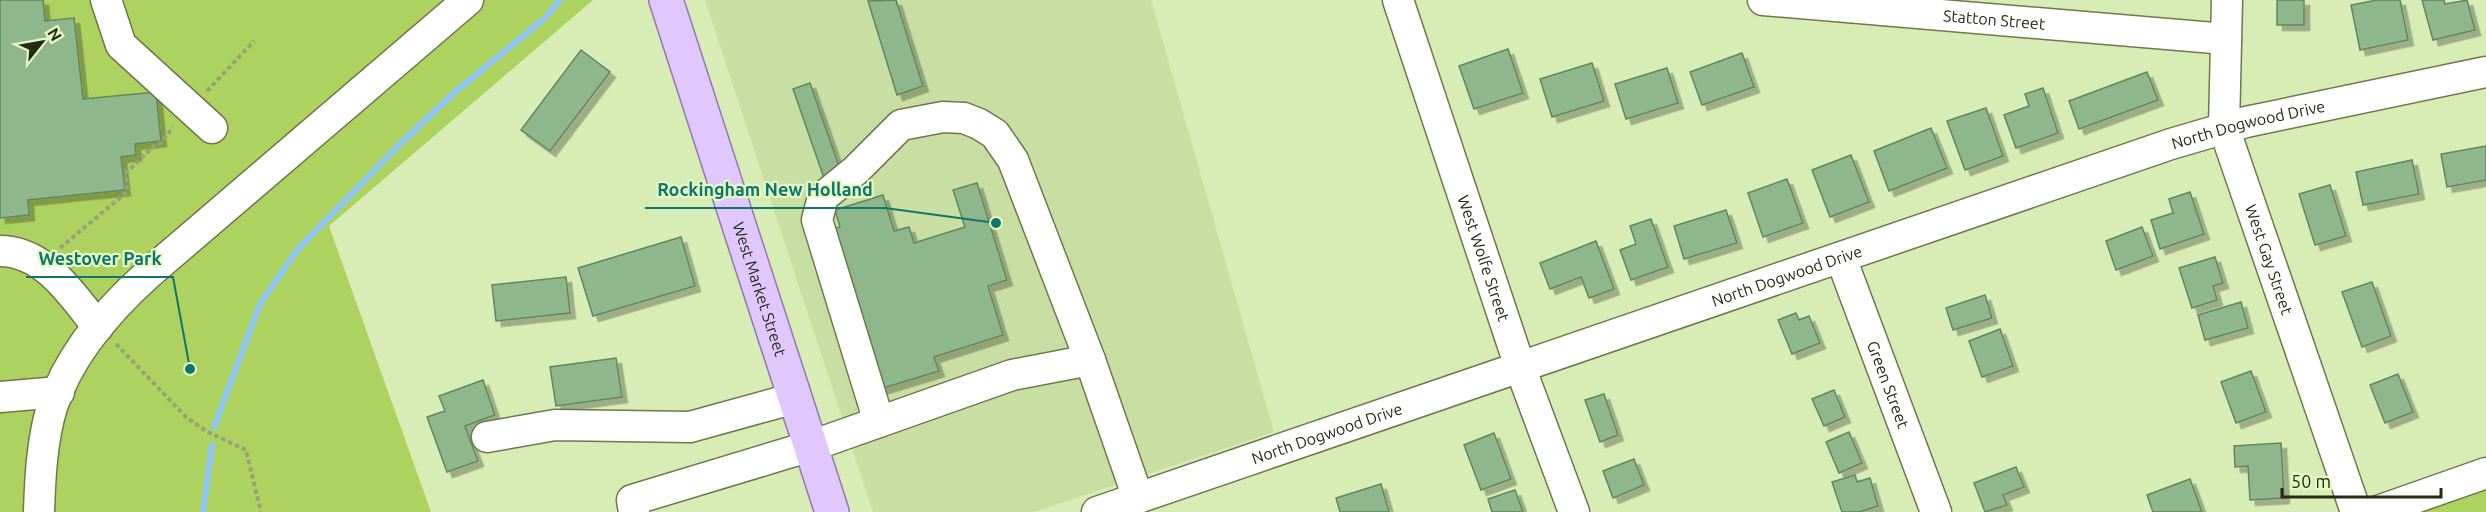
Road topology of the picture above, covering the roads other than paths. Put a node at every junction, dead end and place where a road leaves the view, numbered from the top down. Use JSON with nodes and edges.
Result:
{"nodes":[{"id":1,"x":106,"y":0,"type":"edge"},
{"id":2,"x":666,"y":0,"type":"edge"},
{"id":3,"x":1398,"y":0,"type":"edge"},
{"id":4,"x":1763,"y":0,"type":"edge"},
{"id":5,"x":2227,"y":0,"type":"edge"},
{"id":6,"x":466,"y":1,"type":"edge"},
{"id":7,"x":2226,"y":39,"type":"junction"},
{"id":8,"x":2486,"y":72,"type":"edge"},
{"id":9,"x":213,"y":128,"type":"dead end"},
{"id":10,"x":2224,"y":128,"type":"junction"},
{"id":11,"x":0,"y":251,"type":"edge"},
{"id":12,"x":1841,"y":258,"type":"junction"},
{"id":13,"x":98,"y":327,"type":"junction"},
{"id":14,"x":1090,"y":360,"type":"junction"},
{"id":15,"x":1520,"y":367,"type":"junction"},
{"id":16,"x":59,"y":392,"type":"junction"},
{"id":17,"x":0,"y":397,"type":"edge"},
{"id":18,"x":795,"y":398,"type":"junction"},
{"id":19,"x":879,"y":422,"type":"junction"},
{"id":20,"x":487,"y":437,"type":"dead end"},
{"id":21,"x":811,"y":446,"type":"junction"},
{"id":22,"x":2486,"y":473,"type":"edge"},
{"id":23,"x":1138,"y":498,"type":"junction"},
{"id":24,"x":39,"y":512,"type":"edge"},
{"id":25,"x":634,"y":512,"type":"edge"},
{"id":26,"x":832,"y":512,"type":"edge"},
{"id":27,"x":1097,"y":512,"type":"edge"},
{"id":28,"x":1574,"y":512,"type":"edge"},
{"id":29,"x":1936,"y":512,"type":"edge"},
{"id":30,"x":2356,"y":512,"type":"edge"},
{"id":31,"x":2375,"y":512,"type":"edge"}],
"edges":[{"from":1,"to":9,"type":"street"},
{"from":2,"to":18,"type":"main road","name":"West Market Street"},
{"from":3,"to":15,"type":"street","name":"West Wolfe Street"},
{"from":4,"to":7,"type":"street","name":"Statton Street"},
{"from":5,"to":7,"type":"street","name":"West Gay Street"},
{"from":6,"to":13,"type":"street"},
{"from":7,"to":10,"type":"street","name":"West Gay Street"},
{"from":8,"to":10,"type":"street","name":"North Dogwood Drive"},
{"from":10,"to":12,"type":"street","name":"North Dogwood Drive"},
{"from":10,"to":30,"type":"street","name":"West Gay Street"},
{"from":11,"to":13,"type":"street"},
{"from":12,"to":15,"type":"street","name":"North Dogwood Drive"},
{"from":12,"to":29,"type":"street","name":"Green Street"},
{"from":13,"to":16,"type":"street"},
{"from":14,"to":19,"type":"street"},
{"from":14,"to":19,"type":"street"},
{"from":14,"to":23,"type":"street"},
{"from":15,"to":23,"type":"street","name":"North Dogwood Drive"},
{"from":15,"to":28,"type":"street","name":"West Wolfe Street"},
{"from":16,"to":17,"type":"street"},
{"from":16,"to":24,"type":"street"},
{"from":18,"to":20,"type":"street"},
{"from":18,"to":21,"type":"main road","name":"West Market Street"},
{"from":19,"to":21,"type":"street"},
{"from":21,"to":25,"type":"street"},
{"from":21,"to":26,"type":"main road","name":"West Market Street"},
{"from":22,"to":31,"type":"street"},
{"from":23,"to":27,"type":"street","name":"North Dogwood Drive"}]}
